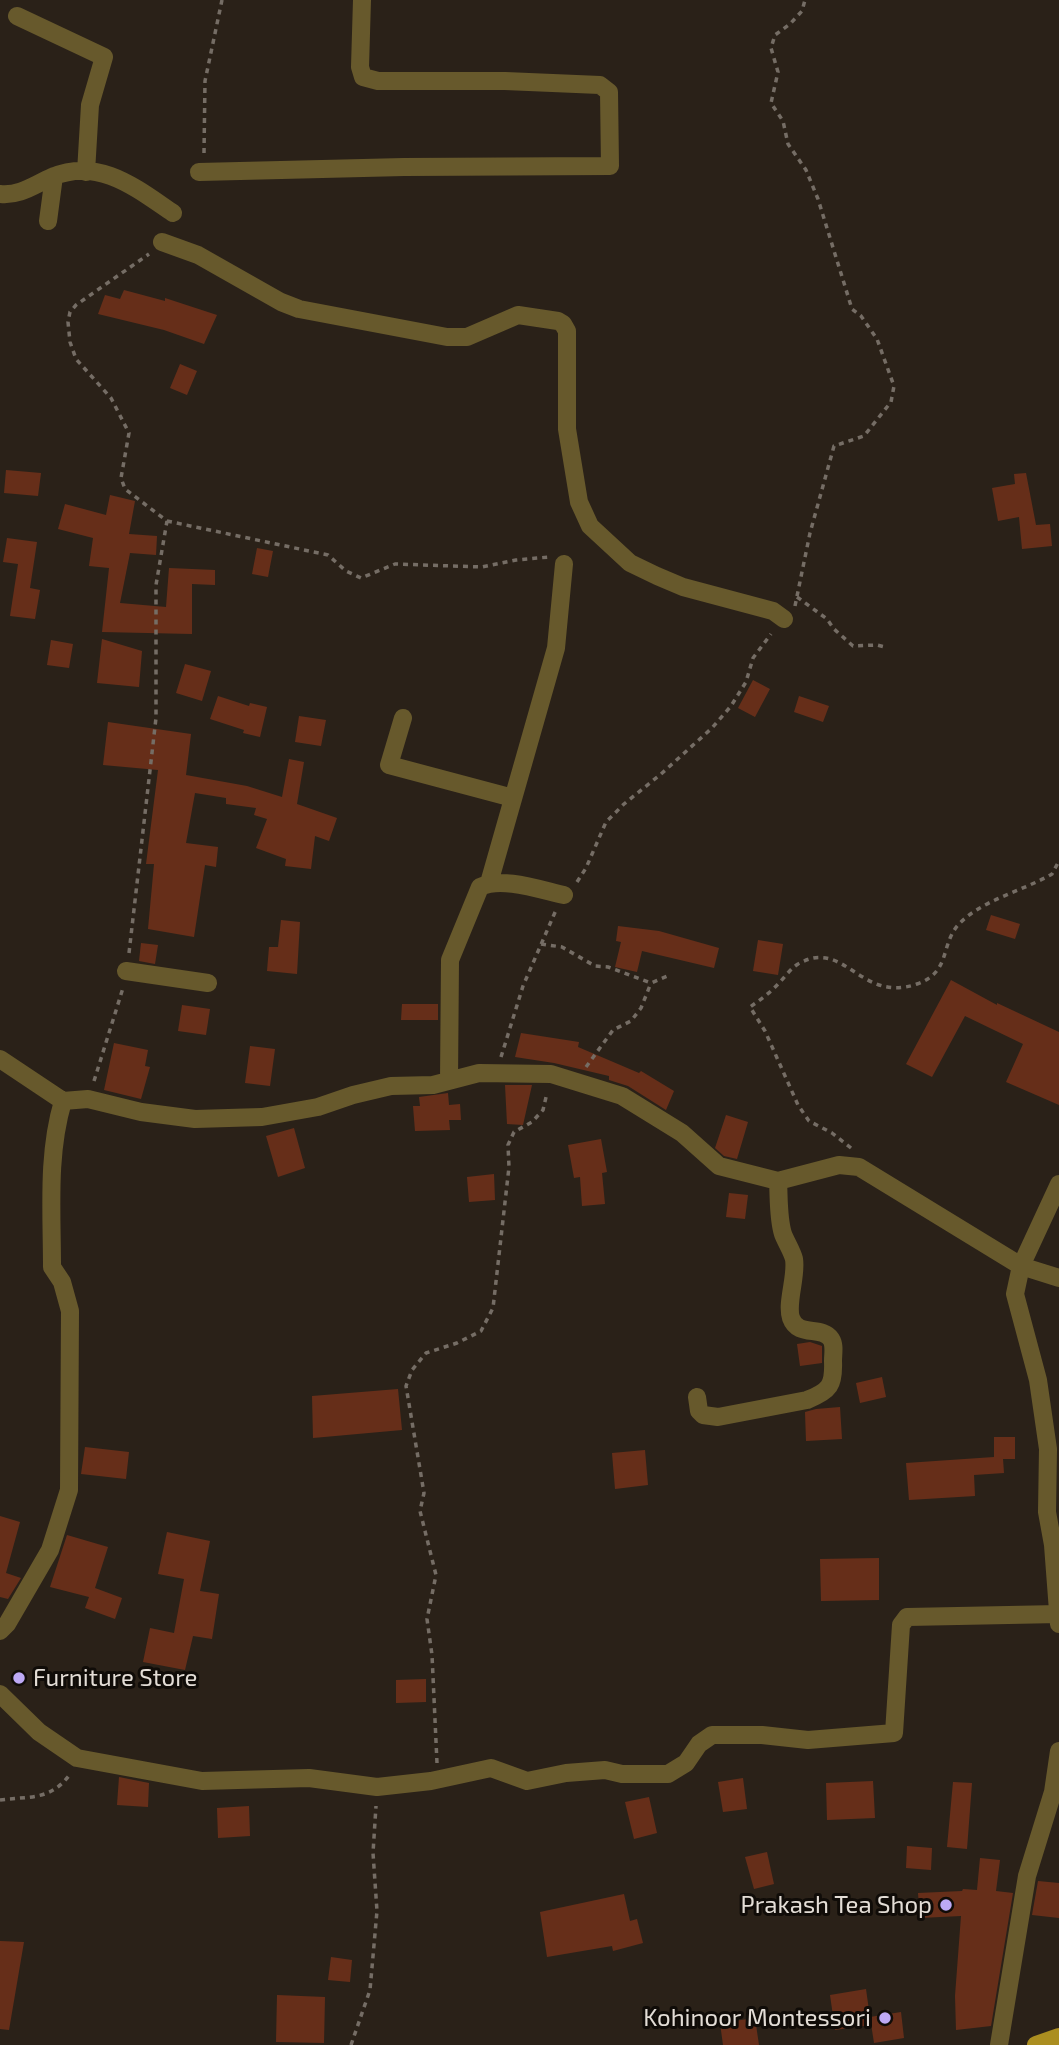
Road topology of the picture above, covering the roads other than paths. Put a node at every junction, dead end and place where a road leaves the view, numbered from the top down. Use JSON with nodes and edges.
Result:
{"nodes":[{"id":1,"x":362,"y":0,"type":"edge"},
{"id":2,"x":17,"y":16,"type":"dead end"},
{"id":3,"x":86,"y":172,"type":"junction"},
{"id":4,"x":199,"y":172,"type":"road end"},
{"id":5,"x":54,"y":176,"type":"junction"},
{"id":6,"x":0,"y":194,"type":"edge"},
{"id":7,"x":173,"y":213,"type":"dead end"},
{"id":8,"x":48,"y":220,"type":"dead end"},
{"id":9,"x":162,"y":242,"type":"road end"},
{"id":10,"x":564,"y":564,"type":"road end"},
{"id":11,"x":784,"y":619,"type":"road end"},
{"id":12,"x":403,"y":718,"type":"dead end"},
{"id":13,"x":513,"y":798,"type":"junction"},
{"id":14,"x":489,"y":883,"type":"junction"},
{"id":15,"x":564,"y":895,"type":"road end"},
{"id":16,"x":126,"y":971,"type":"road end"},
{"id":17,"x":208,"y":983,"type":"dead end"},
{"id":18,"x":0,"y":1059,"type":"edge"},
{"id":19,"x":449,"y":1080,"type":"junction"},
{"id":20,"x":63,"y":1101,"type":"junction"},
{"id":21,"x":778,"y":1181,"type":"junction"},
{"id":22,"x":1059,"y":1184,"type":"edge"},
{"id":23,"x":1021,"y":1265,"type":"junction"},
{"id":24,"x":1059,"y":1278,"type":"edge"},
{"id":25,"x":697,"y":1397,"type":"dead end"},
{"id":26,"x":1059,"y":1614,"type":"edge"},
{"id":27,"x":1059,"y":1624,"type":"edge"},
{"id":28,"x":0,"y":1631,"type":"edge"},
{"id":29,"x":0,"y":1694,"type":"edge"},
{"id":30,"x":1059,"y":1751,"type":"edge"},
{"id":31,"x":1059,"y":2037,"type":"edge"},
{"id":32,"x":999,"y":2045,"type":"edge"},
{"id":33,"x":1036,"y":2045,"type":"edge"}],
"edges":[{"from":1,"to":4,"type":"street"},
{"from":2,"to":3,"type":"street"},
{"from":3,"to":5,"type":"street"},
{"from":3,"to":7,"type":"street"},
{"from":5,"to":6,"type":"street"},
{"from":5,"to":8,"type":"street"},
{"from":9,"to":11,"type":"street"},
{"from":10,"to":13,"type":"street"},
{"from":12,"to":13,"type":"street"},
{"from":13,"to":14,"type":"street"},
{"from":14,"to":15,"type":"street"},
{"from":14,"to":19,"type":"street"},
{"from":16,"to":17,"type":"street"},
{"from":18,"to":20,"type":"street"},
{"from":19,"to":20,"type":"street"},
{"from":19,"to":21,"type":"street"},
{"from":20,"to":28,"type":"street"},
{"from":21,"to":23,"type":"street"},
{"from":21,"to":25,"type":"street"},
{"from":22,"to":23,"type":"street"},
{"from":23,"to":24,"type":"street"},
{"from":23,"to":26,"type":"street"},
{"from":26,"to":27,"type":"street"},
{"from":26,"to":29,"type":"street"},
{"from":30,"to":32,"type":"street"},
{"from":31,"to":33,"type":"main road"}]}
